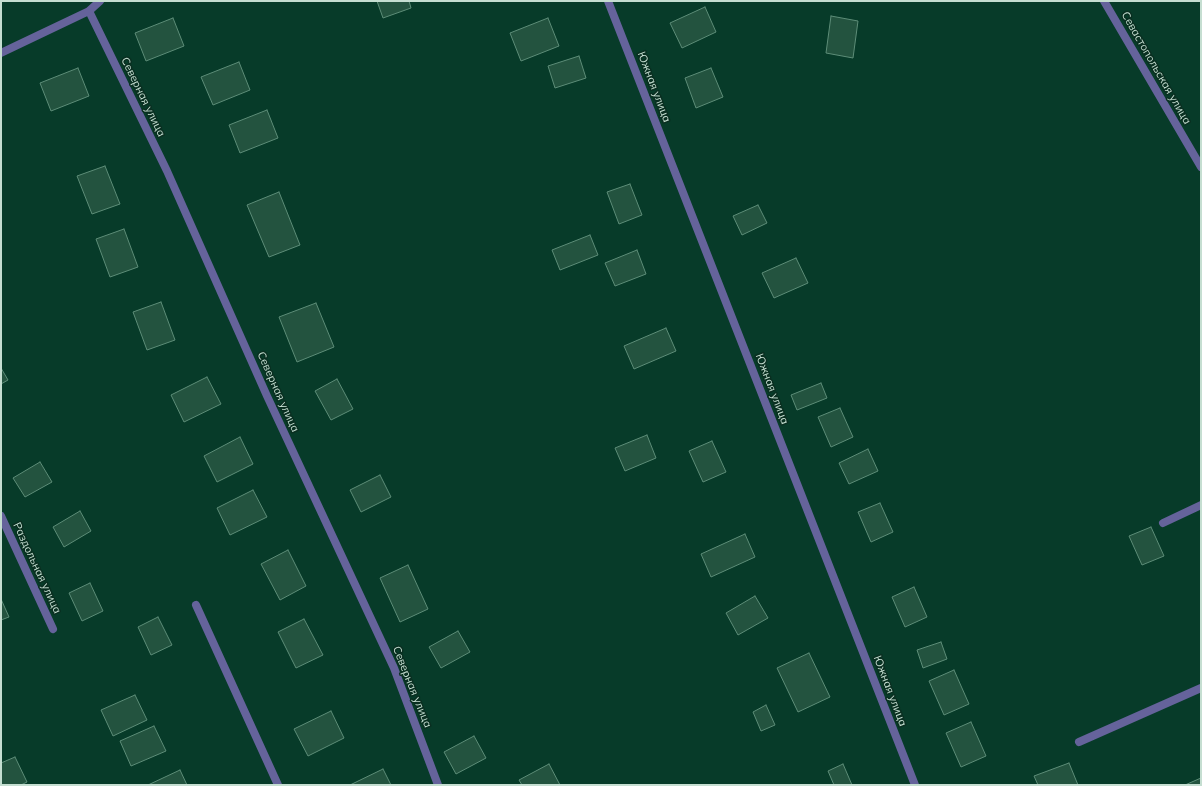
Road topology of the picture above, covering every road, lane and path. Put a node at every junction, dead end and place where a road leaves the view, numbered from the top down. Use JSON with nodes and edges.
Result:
{"nodes":[{"id":1,"x":100,"y":1,"type":"edge"},
{"id":2,"x":608,"y":1,"type":"edge"},
{"id":3,"x":1104,"y":1,"type":"edge"},
{"id":4,"x":89,"y":11,"type":"junction"},
{"id":5,"x":1,"y":53,"type":"edge"},
{"id":6,"x":1201,"y":167,"type":"edge"},
{"id":7,"x":1201,"y":506,"type":"edge"},
{"id":8,"x":1,"y":516,"type":"edge"},
{"id":9,"x":1163,"y":523,"type":"dead end"},
{"id":10,"x":196,"y":605,"type":"dead end"},
{"id":11,"x":53,"y":629,"type":"dead end"},
{"id":12,"x":1201,"y":688,"type":"edge"},
{"id":13,"x":1079,"y":742,"type":"dead end"},
{"id":14,"x":278,"y":785,"type":"edge"},
{"id":15,"x":438,"y":785,"type":"edge"},
{"id":16,"x":915,"y":785,"type":"edge"}],
"edges":[{"from":1,"to":4,"type":"street"},
{"from":2,"to":16,"type":"street","name":"Южная улица"},
{"from":3,"to":6,"type":"street","name":"Севастопольская улица"},
{"from":4,"to":5,"type":"street"},
{"from":4,"to":15,"type":"street","name":"Северная улица"},
{"from":7,"to":9,"type":"street"},
{"from":8,"to":11,"type":"street","name":"Раздольная улица"},
{"from":10,"to":14,"type":"street"},
{"from":12,"to":13,"type":"street"}]}
